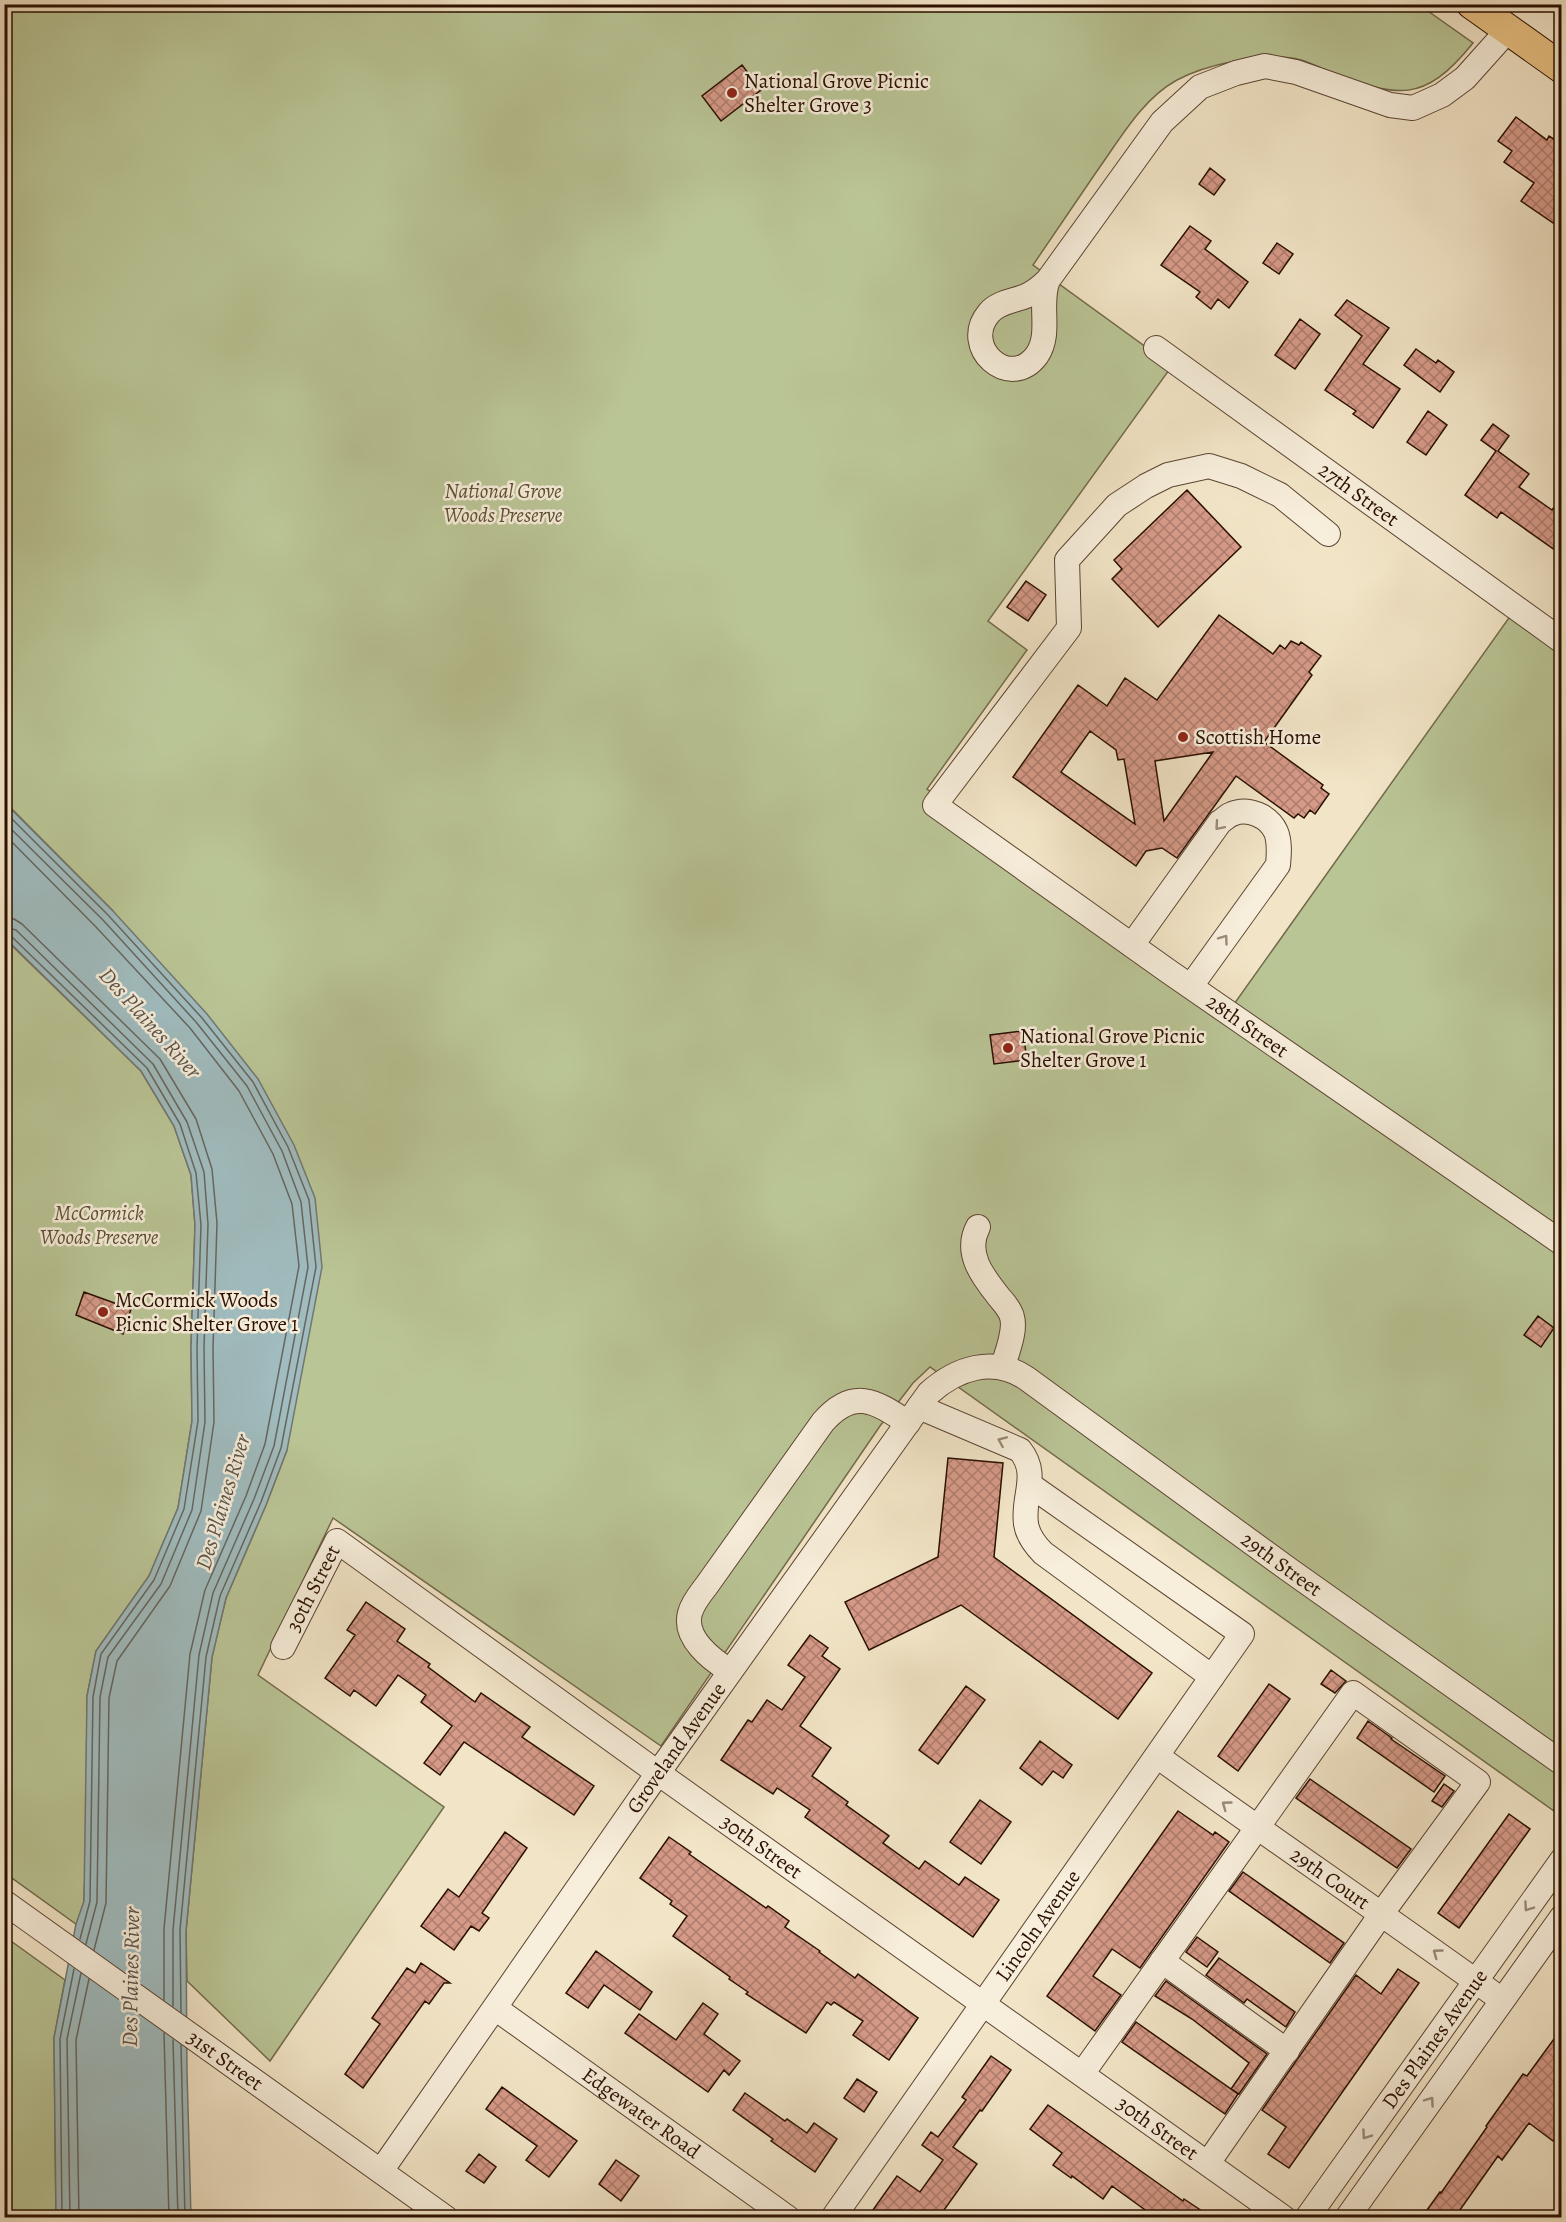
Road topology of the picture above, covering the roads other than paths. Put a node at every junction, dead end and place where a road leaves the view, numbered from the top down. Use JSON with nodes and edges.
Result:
{"nodes":[{"id":1,"x":1472,"y":4,"type":"edge"},
{"id":2,"x":1508,"y":30,"type":"junction"},
{"id":3,"x":1562,"y":68,"type":"edge"},
{"id":4,"x":1048,"y":280,"type":"dead end"},
{"id":5,"x":1156,"y":348,"type":"dead end"},
{"id":6,"x":1328,"y":534,"type":"dead end"},
{"id":7,"x":1562,"y":641,"type":"edge"},
{"id":8,"x":1132,"y":945,"type":"junction"},
{"id":9,"x":1191,"y":986,"type":"junction"},
{"id":10,"x":978,"y":1227,"type":"dead end"},
{"id":11,"x":1562,"y":1243,"type":"edge"},
{"id":12,"x":1003,"y":1366,"type":"junction"},
{"id":13,"x":913,"y":1415,"type":"junction"},
{"id":14,"x":1030,"y":1485,"type":"junction"},
{"id":15,"x":283,"y":1647,"type":"dead end"},
{"id":16,"x":730,"y":1671,"type":"junction"},
{"id":17,"x":1212,"y":1677,"type":"junction"},
{"id":18,"x":1157,"y":1756,"type":"junction"},
{"id":19,"x":1562,"y":1763,"type":"edge"},
{"id":20,"x":658,"y":1773,"type":"junction"},
{"id":21,"x":1257,"y":1827,"type":"junction"},
{"id":22,"x":1562,"y":1860,"type":"edge"},
{"id":23,"x":4,"y":1902,"type":"edge"},
{"id":24,"x":1382,"y":1913,"type":"junction"},
{"id":25,"x":1562,"y":1917,"type":"edge"},
{"id":26,"x":1162,"y":1961,"type":"junction"},
{"id":27,"x":1475,"y":1981,"type":"junction"},
{"id":28,"x":1502,"y":2000,"type":"junction"},
{"id":29,"x":983,"y":2003,"type":"junction"},
{"id":30,"x":495,"y":2008,"type":"junction"},
{"id":31,"x":1287,"y":2051,"type":"junction"},
{"id":32,"x":1082,"y":2074,"type":"junction"},
{"id":33,"x":1208,"y":2163,"type":"junction"},
{"id":34,"x":381,"y":2172,"type":"junction"},
{"id":35,"x":446,"y":2217,"type":"edge"},
{"id":36,"x":788,"y":2217,"type":"edge"},
{"id":37,"x":833,"y":2217,"type":"edge"},
{"id":38,"x":1284,"y":2217,"type":"edge"},
{"id":39,"x":1307,"y":2217,"type":"edge"},
{"id":40,"x":1347,"y":2217,"type":"edge"}],
"edges":[{"from":1,"to":2,"type":"main road"},
{"from":2,"to":3,"type":"main road"},
{"from":2,"to":4,"type":"street"},
{"from":5,"to":7,"type":"street","name":"27th Street"},
{"from":6,"to":8,"type":"street","name":"28th Street"},
{"from":8,"to":9,"type":"street","name":"28th Street"},
{"from":9,"to":8,"type":"street","one_way":true},
{"from":9,"to":11,"type":"street","name":"28th Street"},
{"from":10,"to":12,"type":"street"},
{"from":12,"to":13,"type":"street","name":"Groveland Avenue"},
{"from":12,"to":19,"type":"street","name":"29th Street"},
{"from":14,"to":13,"type":"street","one_way":true},
{"from":13,"to":16,"type":"street","name":"Groveland Avenue"},
{"from":13,"to":16,"type":"street"},
{"from":14,"to":17,"type":"street"},
{"from":14,"to":17,"type":"street","name":"Lincoln Avenue"},
{"from":15,"to":20,"type":"street","name":"30th Street"},
{"from":16,"to":20,"type":"street","name":"Groveland Avenue"},
{"from":17,"to":18,"type":"street","name":"Lincoln Avenue"},
{"from":21,"to":18,"type":"street","name":"29th Court","one_way":true},
{"from":18,"to":29,"type":"street","name":"Lincoln Avenue"},
{"from":20,"to":29,"type":"street","name":"30th Street"},
{"from":20,"to":30,"type":"street","name":"Groveland Avenue"},
{"from":21,"to":24,"type":"street","name":"29th Court"},
{"from":21,"to":24,"type":"street"},
{"from":21,"to":26,"type":"street"},
{"from":22,"to":27,"type":"street","name":"Des Plaines Avenue","one_way":true},
{"from":23,"to":34,"type":"street","name":"31st Street"},
{"from":27,"to":24,"type":"street","name":"29th Court","one_way":true},
{"from":24,"to":31,"type":"street"},
{"from":25,"to":28,"type":"street","name":"Des Plaines Avenue"},
{"from":26,"to":31,"type":"street"},
{"from":26,"to":32,"type":"street"},
{"from":27,"to":28,"type":"street","name":"29th Court"},
{"from":27,"to":39,"type":"street","name":"Des Plaines Avenue","one_way":true},
{"from":40,"to":28,"type":"street","name":"Des Plaines Avenue","one_way":true},
{"from":29,"to":32,"type":"street","name":"30th Street"},
{"from":29,"to":37,"type":"street","name":"Lincoln Avenue"},
{"from":30,"to":34,"type":"street","name":"Groveland Avenue"},
{"from":30,"to":36,"type":"street","name":"Edgewater Road"},
{"from":31,"to":33,"type":"street"},
{"from":32,"to":33,"type":"street","name":"30th Street"},
{"from":33,"to":38,"type":"street","name":"30th Street"},
{"from":34,"to":35,"type":"street","name":"31st Street"}]}
